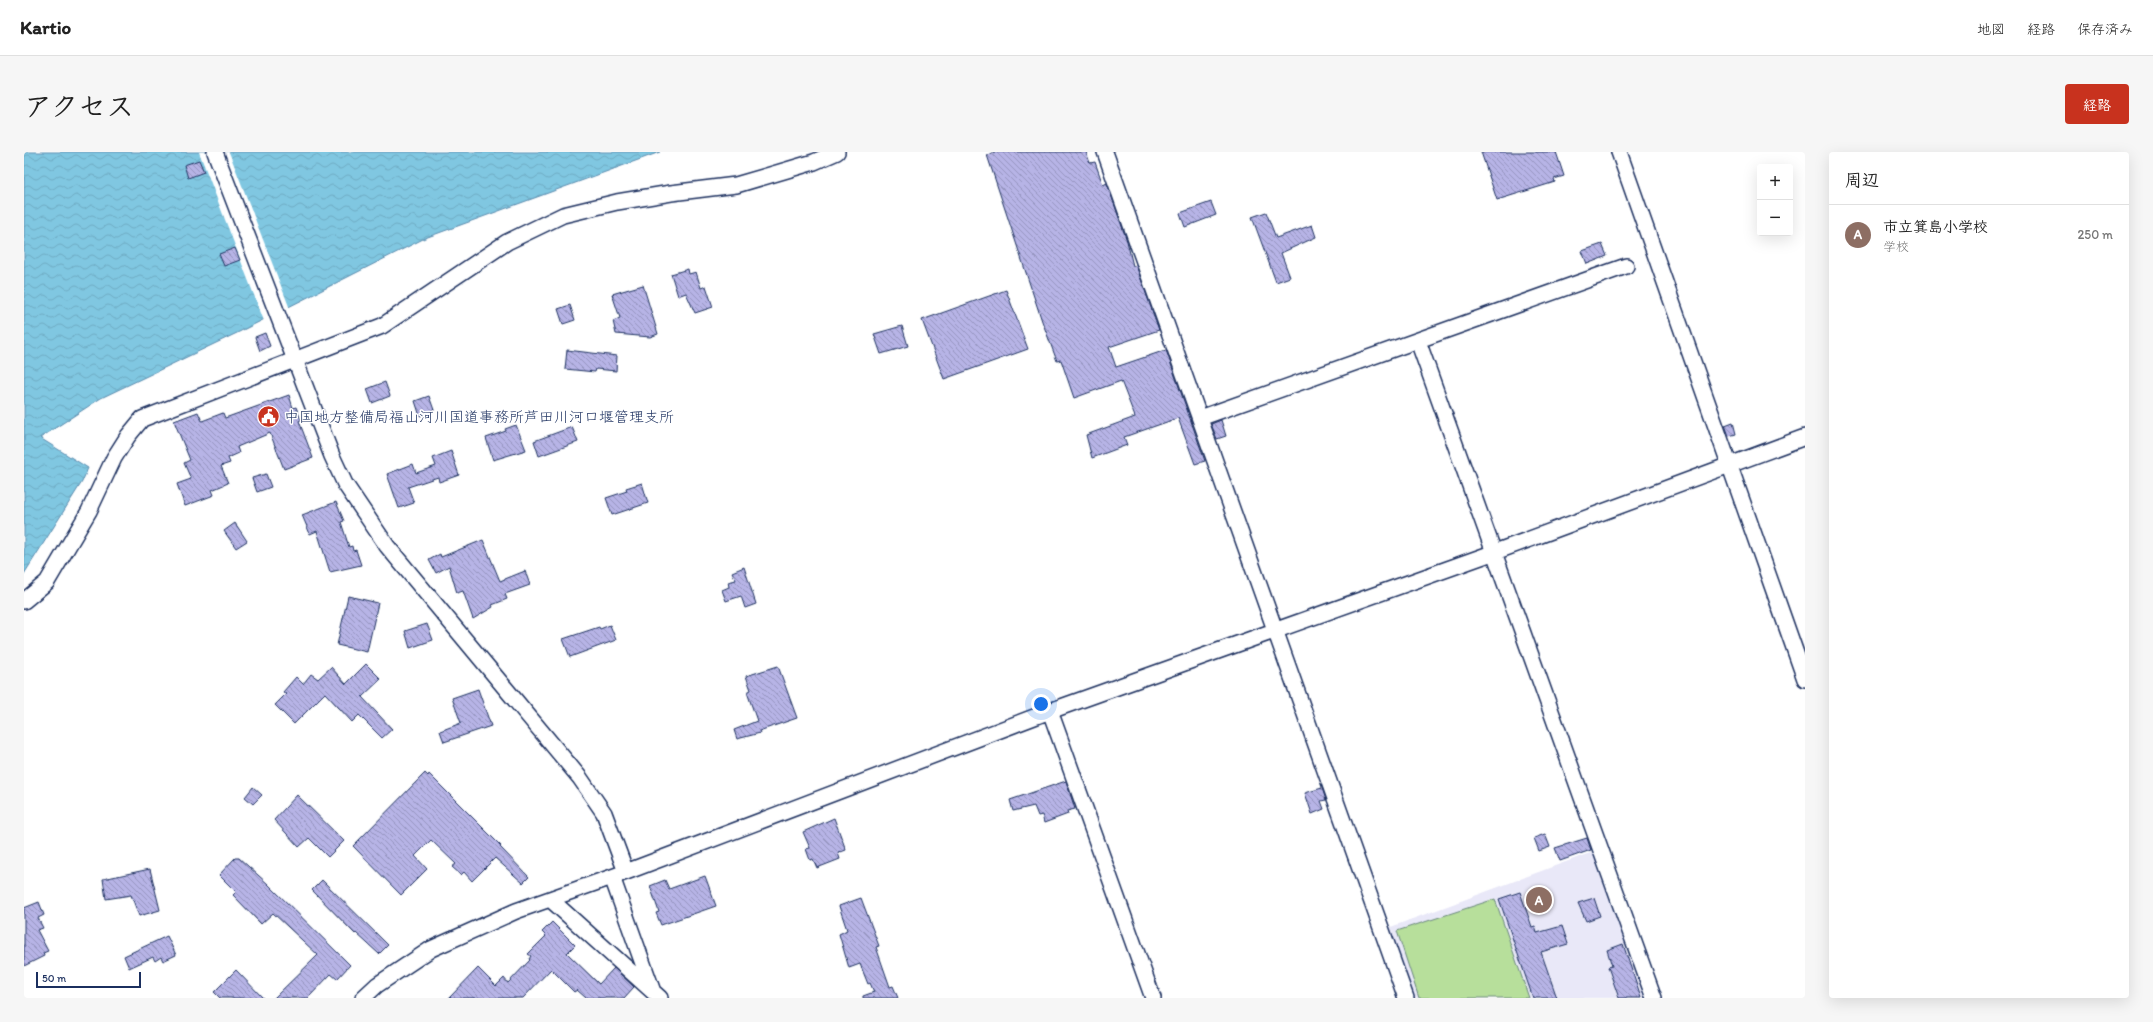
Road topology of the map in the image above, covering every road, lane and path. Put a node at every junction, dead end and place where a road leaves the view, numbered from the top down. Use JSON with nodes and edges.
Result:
{"nodes":[{"id":1,"x":215,"y":152,"type":"edge"},
{"id":2,"x":837,"y":152,"type":"edge"},
{"id":3,"x":1105,"y":152,"type":"edge"},
{"id":4,"x":1619,"y":152,"type":"edge"},
{"id":5,"x":1626,"y":266,"type":"dead end"},
{"id":6,"x":1418,"y":341,"type":"junction"},
{"id":7,"x":296,"y":359,"type":"junction"},
{"id":8,"x":1200,"y":418,"type":"junction"},
{"id":9,"x":1805,"y":436,"type":"edge"},
{"id":10,"x":1729,"y":465,"type":"junction"},
{"id":11,"x":1496,"y":552,"type":"junction"},
{"id":12,"x":24,"y":601,"type":"edge"},
{"id":13,"x":1275,"y":630,"type":"junction"},
{"id":14,"x":1805,"y":679,"type":"edge"},
{"id":15,"x":1050,"y":711,"type":"junction"},
{"id":16,"x":626,"y":872,"type":"junction"},
{"id":17,"x":612,"y":877,"type":"junction"},
{"id":18,"x":550,"y":899,"type":"junction"},
{"id":19,"x":656,"y":994,"type":"edge"},
{"id":20,"x":363,"y":998,"type":"edge"},
{"id":21,"x":1153,"y":998,"type":"edge"},
{"id":22,"x":1406,"y":998,"type":"edge"},
{"id":23,"x":1654,"y":998,"type":"edge"}],
"edges":[{"from":1,"to":7,"type":"street"},
{"from":2,"to":7,"type":"street"},
{"from":3,"to":8,"type":"street"},
{"from":4,"to":10,"type":"street"},
{"from":5,"to":6,"type":"street"},
{"from":6,"to":8,"type":"street"},
{"from":6,"to":11,"type":"street"},
{"from":7,"to":12,"type":"street"},
{"from":7,"to":16,"type":"street"},
{"from":8,"to":13,"type":"street"},
{"from":9,"to":10,"type":"street"},
{"from":10,"to":11,"type":"street"},
{"from":10,"to":14,"type":"street"},
{"from":11,"to":13,"type":"street"},
{"from":11,"to":23,"type":"street"},
{"from":13,"to":15,"type":"street"},
{"from":13,"to":22,"type":"street"},
{"from":15,"to":16,"type":"street"},
{"from":15,"to":21,"type":"street"},
{"from":16,"to":17,"type":"street"},
{"from":17,"to":18,"type":"street"},
{"from":17,"to":19,"type":"street"},
{"from":18,"to":19,"type":"street"},
{"from":18,"to":20,"type":"street"}]}
